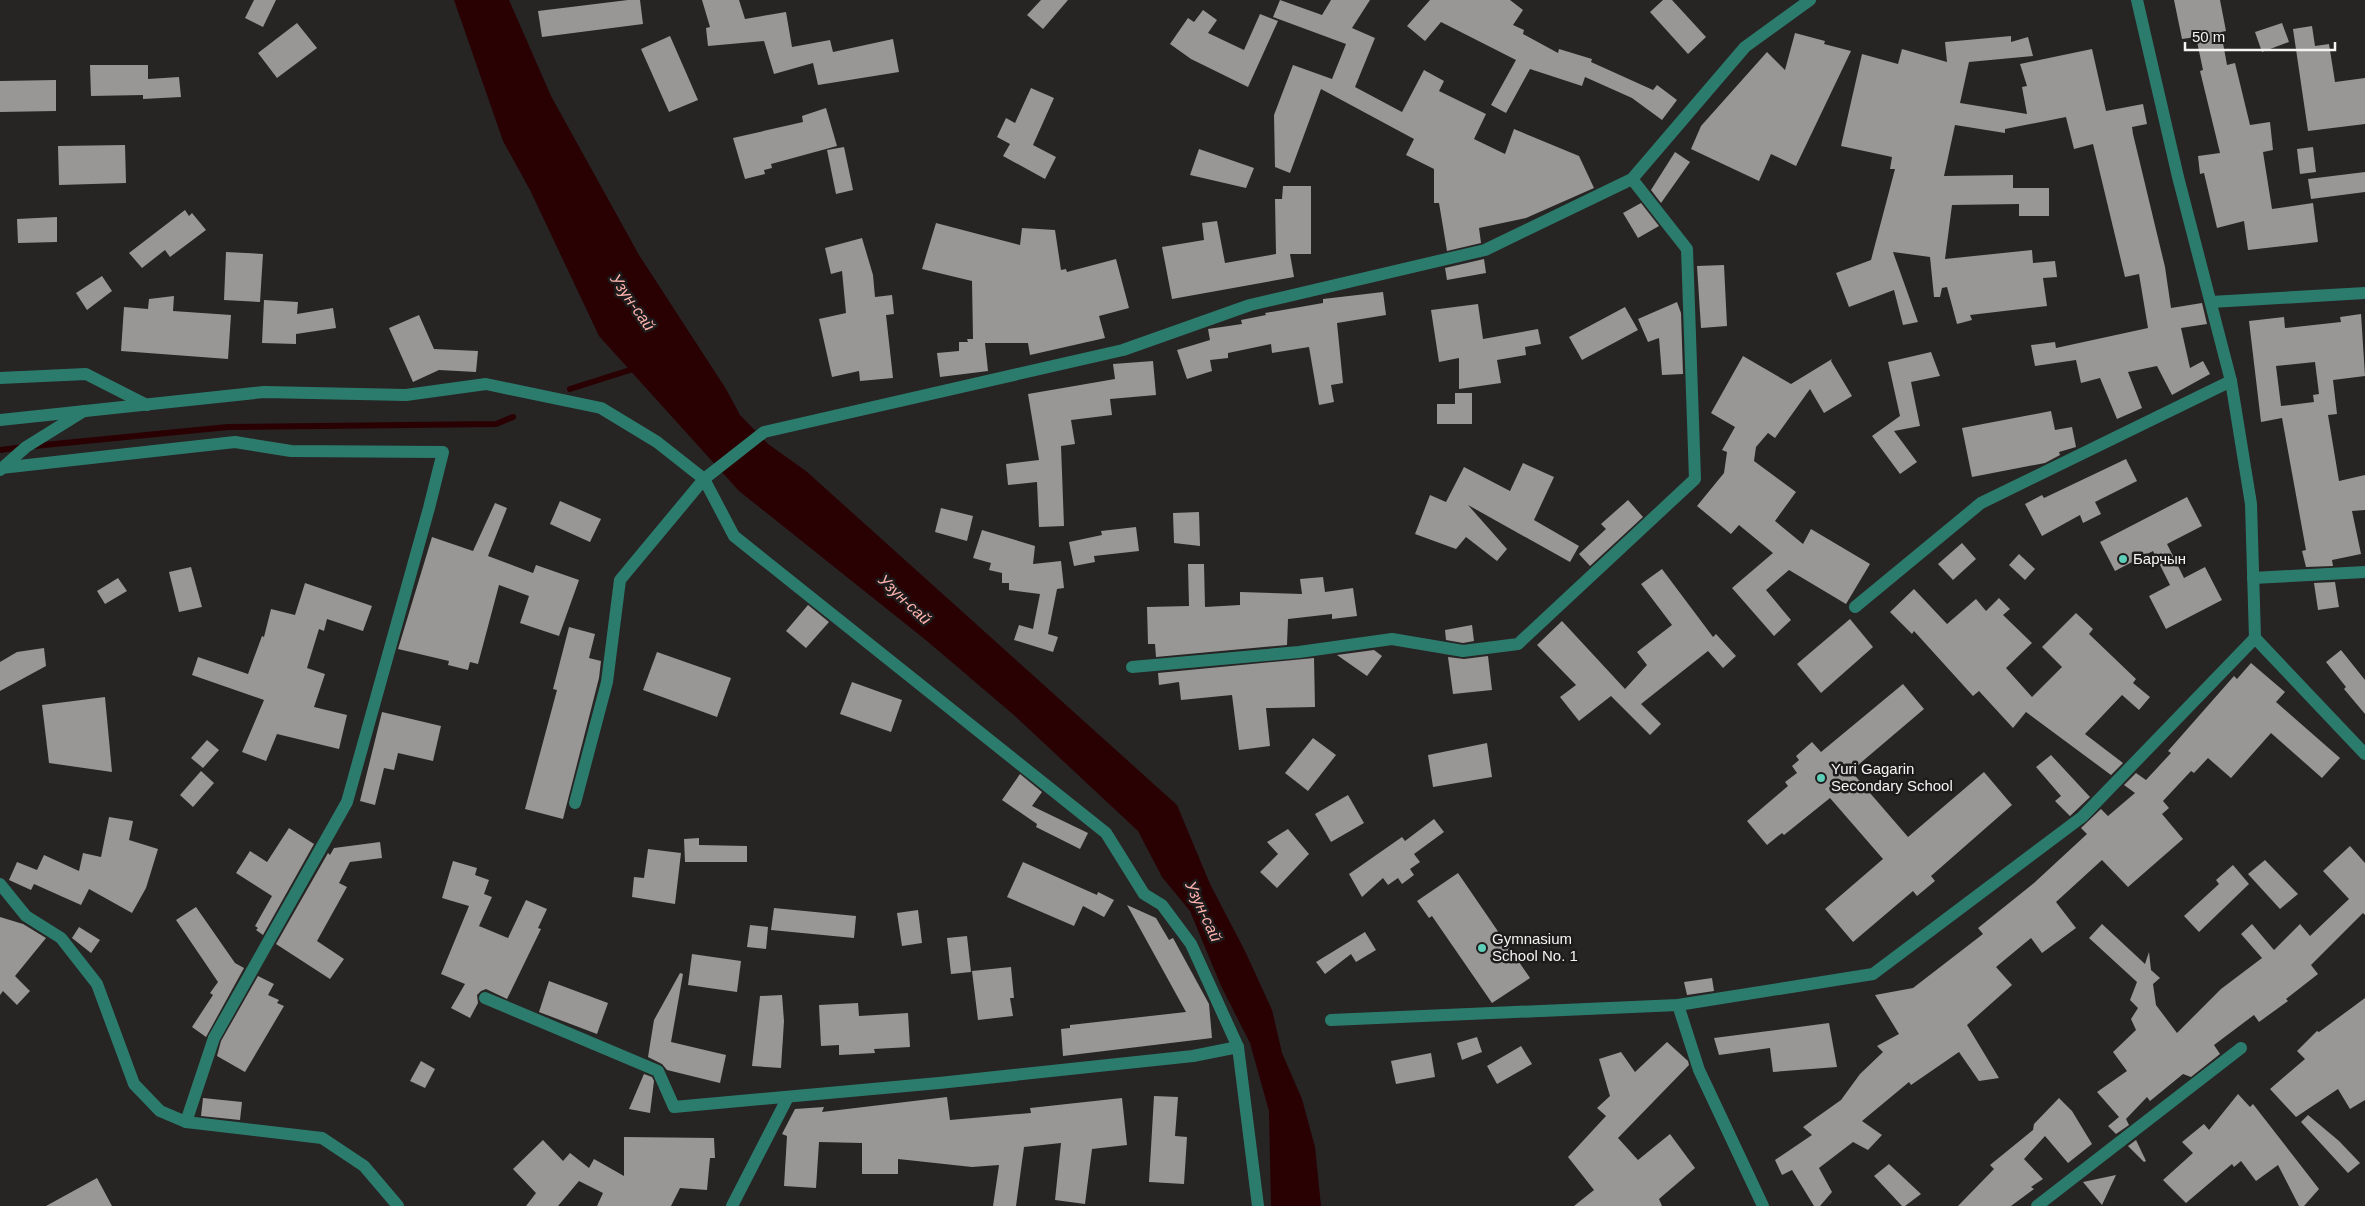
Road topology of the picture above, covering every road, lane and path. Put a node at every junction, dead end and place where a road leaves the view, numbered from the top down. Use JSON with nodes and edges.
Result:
{"nodes":[{"id":1,"x":1810,"y":0,"type":"edge"},
{"id":2,"x":2137,"y":0,"type":"edge"},
{"id":3,"x":1632,"y":179,"type":"junction"},
{"id":4,"x":2365,"y":293,"type":"edge"},
{"id":5,"x":2211,"y":302,"type":"junction"},
{"id":6,"x":0,"y":378,"type":"edge"},
{"id":7,"x":2230,"y":381,"type":"junction"},
{"id":8,"x":147,"y":405,"type":"junction"},
{"id":9,"x":84,"y":411,"type":"junction"},
{"id":10,"x":0,"y":420,"type":"edge"},
{"id":11,"x":1,"y":469,"type":"edge"},
{"id":12,"x":708,"y":475,"type":"junction"},
{"id":13,"x":2365,"y":572,"type":"edge"},
{"id":14,"x":2253,"y":578,"type":"junction"},
{"id":15,"x":1855,"y":607,"type":"dead end"},
{"id":16,"x":2255,"y":638,"type":"junction"},
{"id":17,"x":1132,"y":667,"type":"dead end"},
{"id":18,"x":2365,"y":754,"type":"edge"},
{"id":19,"x":575,"y":803,"type":"dead end"},
{"id":20,"x":0,"y":884,"type":"edge"},
{"id":21,"x":485,"y":998,"type":"dead end"},
{"id":22,"x":1678,"y":1005,"type":"junction"},
{"id":23,"x":1331,"y":1020,"type":"dead end"},
{"id":24,"x":1238,"y":1047,"type":"junction"},
{"id":25,"x":2240,"y":1048,"type":"dead end"},
{"id":26,"x":788,"y":1097,"type":"junction"},
{"id":27,"x":186,"y":1122,"type":"junction"},
{"id":28,"x":398,"y":1206,"type":"edge"},
{"id":29,"x":732,"y":1206,"type":"edge"},
{"id":30,"x":1258,"y":1206,"type":"edge"},
{"id":31,"x":1763,"y":1206,"type":"edge"},
{"id":32,"x":2036,"y":1206,"type":"edge"}],
"edges":[{"from":1,"to":3,"type":"street"},
{"from":2,"to":5,"type":"street"},
{"from":3,"to":12,"type":"street"},
{"from":3,"to":17,"type":"street"},
{"from":4,"to":5,"type":"street"},
{"from":5,"to":7,"type":"street"},
{"from":6,"to":8,"type":"street"},
{"from":7,"to":14,"type":"street"},
{"from":7,"to":15,"type":"street"},
{"from":8,"to":9,"type":"street"},
{"from":8,"to":12,"type":"street"},
{"from":9,"to":10,"type":"street"},
{"from":9,"to":11,"type":"street"},
{"from":11,"to":27,"type":"street"},
{"from":12,"to":19,"type":"street"},
{"from":12,"to":24,"type":"street"},
{"from":13,"to":14,"type":"street"},
{"from":14,"to":16,"type":"street"},
{"from":16,"to":18,"type":"street"},
{"from":16,"to":22,"type":"street"},
{"from":20,"to":27,"type":"street"},
{"from":21,"to":26,"type":"street"},
{"from":22,"to":23,"type":"street"},
{"from":22,"to":31,"type":"street"},
{"from":24,"to":26,"type":"street"},
{"from":24,"to":30,"type":"street"},
{"from":25,"to":32,"type":"street"},
{"from":26,"to":29,"type":"street"},
{"from":27,"to":28,"type":"street"}]}
